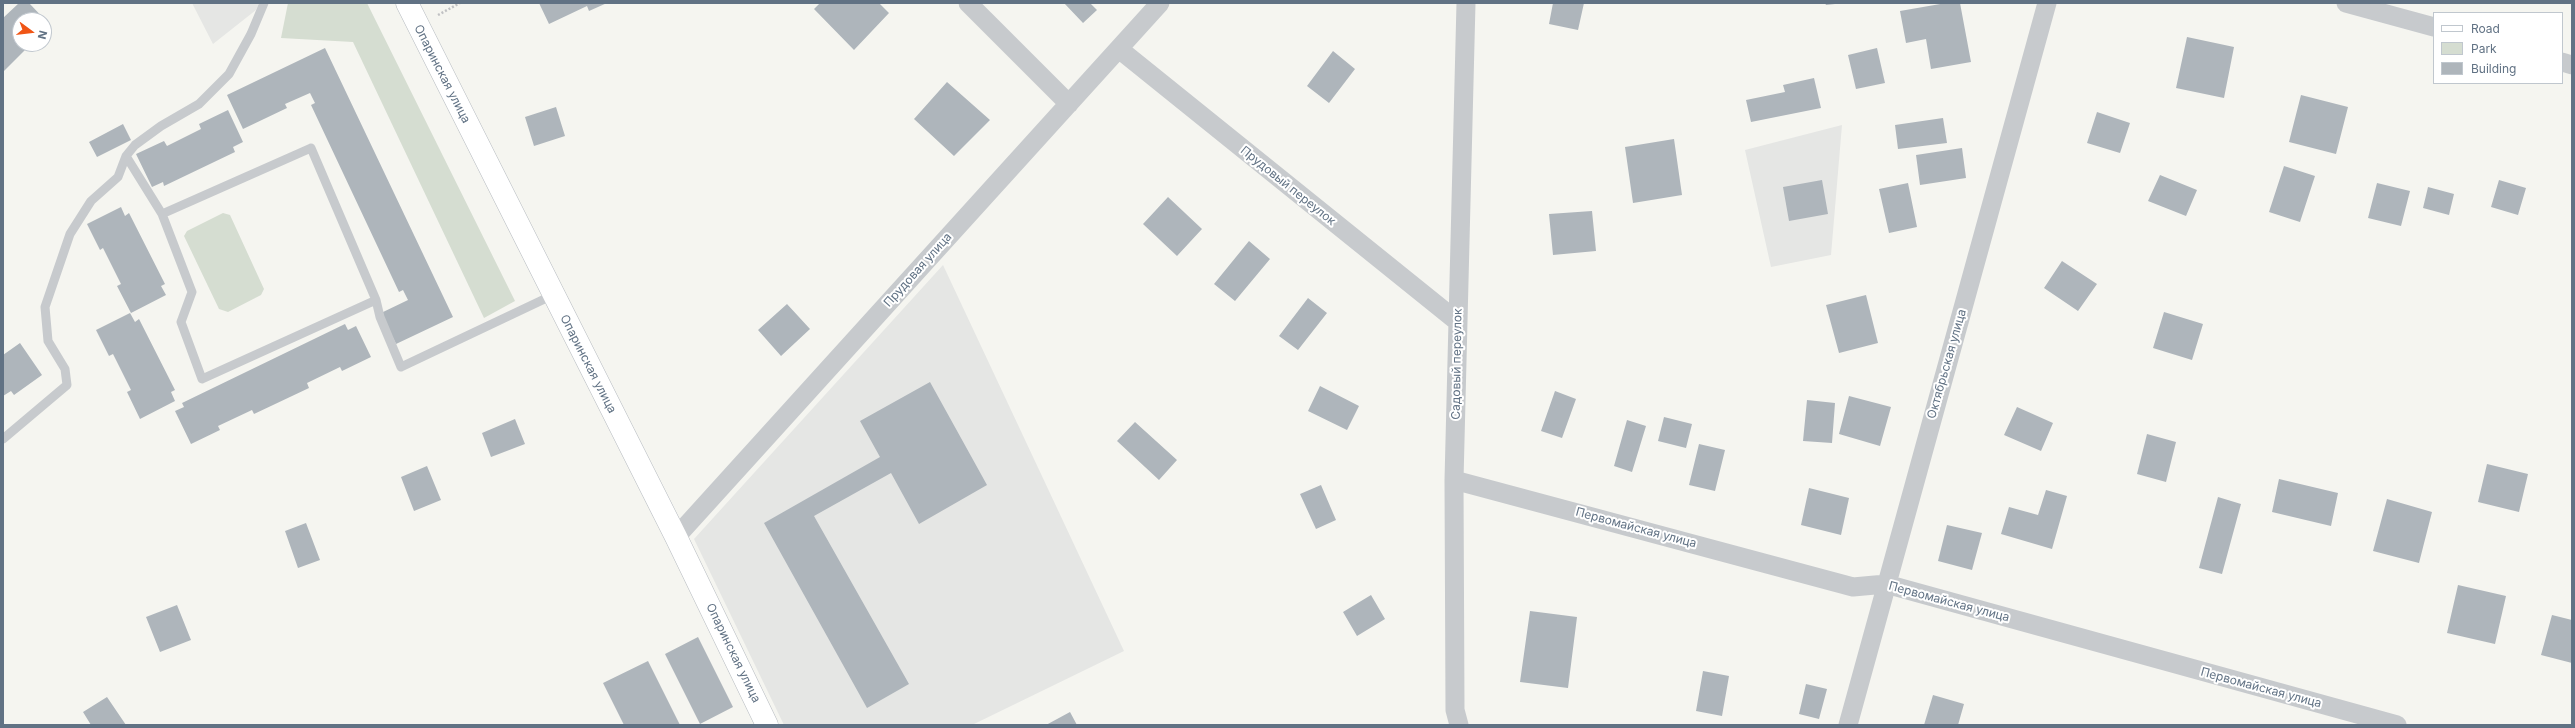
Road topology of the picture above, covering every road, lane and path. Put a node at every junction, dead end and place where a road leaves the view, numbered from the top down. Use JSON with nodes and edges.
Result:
{"nodes":[{"id":1,"x":264,"y":3,"type":"edge"},
{"id":2,"x":407,"y":3,"type":"edge"},
{"id":3,"x":460,"y":3,"type":"edge"},
{"id":4,"x":968,"y":3,"type":"edge"},
{"id":5,"x":1160,"y":3,"type":"edge"},
{"id":6,"x":1466,"y":3,"type":"edge"},
{"id":7,"x":2047,"y":3,"type":"edge"},
{"id":8,"x":2346,"y":3,"type":"edge"},
{"id":9,"x":418,"y":26,"type":"junction"},
{"id":10,"x":2433,"y":27,"type":"edge"},
{"id":11,"x":1119,"y":49,"type":"junction"},
{"id":12,"x":1069,"y":104,"type":"junction"},
{"id":13,"x":126,"y":156,"type":"junction"},
{"id":14,"x":162,"y":214,"type":"junction"},
{"id":15,"x":553,"y":295,"type":"junction"},
{"id":16,"x":376,"y":300,"type":"junction"},
{"id":17,"x":1458,"y":322,"type":"junction"},
{"id":18,"x":3,"y":439,"type":"edge"},
{"id":19,"x":1454,"y":480,"type":"junction"},
{"id":20,"x":676,"y":537,"type":"junction"},
{"id":21,"x":1886,"y":584,"type":"junction"},
{"id":22,"x":767,"y":725,"type":"edge"},
{"id":23,"x":1459,"y":725,"type":"edge"},
{"id":24,"x":1848,"y":725,"type":"edge"},
{"id":25,"x":2397,"y":725,"type":"edge"}],
"edges":[{"from":1,"to":13,"type":"lane"},
{"from":2,"to":9,"type":"main road","name":"Опаринская улица"},
{"from":3,"to":9,"type":"path"},
{"from":4,"to":12,"type":"street"},
{"from":5,"to":11,"type":"street","name":"Прудовая улица"},
{"from":6,"to":17,"type":"street","name":"Садовый переулок"},
{"from":7,"to":21,"type":"street","name":"Октябрьская улица"},
{"from":8,"to":10,"type":"street"},
{"from":9,"to":15,"type":"main road","name":"Опаринская улица"},
{"from":11,"to":12,"type":"street","name":"Прудовая улица"},
{"from":11,"to":17,"type":"street","name":"Прудовый переулок"},
{"from":12,"to":20,"type":"street","name":"Прудовая улица"},
{"from":13,"to":14,"type":"lane"},
{"from":13,"to":18,"type":"lane"},
{"from":14,"to":16,"type":"lane"},
{"from":14,"to":16,"type":"lane"},
{"from":15,"to":16,"type":"lane"},
{"from":15,"to":20,"type":"main road","name":"Опаринская улица"},
{"from":17,"to":19,"type":"street","name":"Садовый переулок"},
{"from":19,"to":21,"type":"street","name":"Первомайская улица"},
{"from":19,"to":23,"type":"street","name":"Садовый переулок"},
{"from":20,"to":22,"type":"main road","name":"Опаринская улица"},
{"from":21,"to":24,"type":"street","name":"Октябрьская улица"},
{"from":21,"to":25,"type":"street","name":"Первомайская улица"}]}
